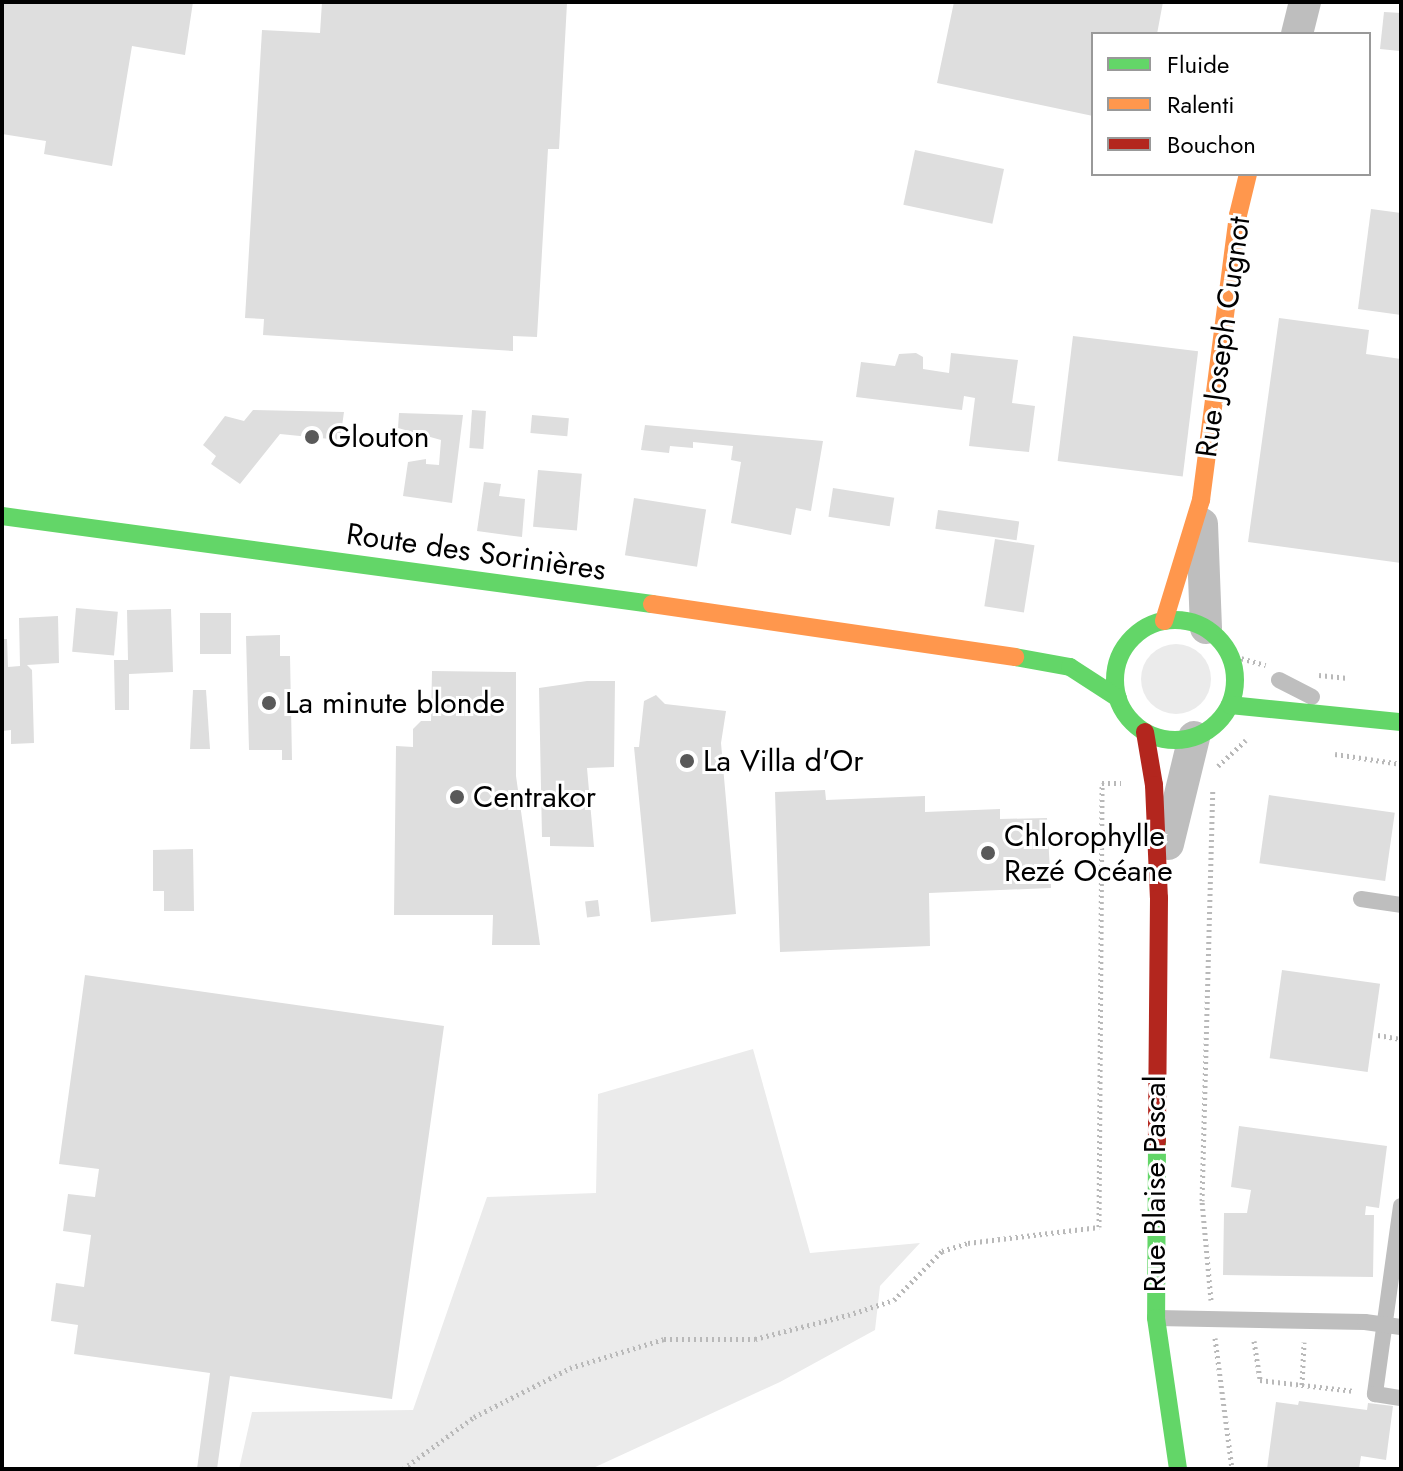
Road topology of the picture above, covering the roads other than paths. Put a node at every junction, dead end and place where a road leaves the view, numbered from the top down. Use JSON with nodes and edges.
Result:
{"nodes":[{"id":1,"x":1305,"y":2,"type":"edge"},
{"id":2,"x":1298,"y":32,"type":"edge"},
{"id":3,"x":1248,"y":176,"type":"edge"},
{"id":4,"x":1201,"y":500,"type":"junction"},
{"id":5,"x":2,"y":516,"type":"edge"},
{"id":6,"x":1164,"y":621,"type":"junction"},
{"id":7,"x":1206,"y":628,"type":"junction"},
{"id":8,"x":1133,"y":637,"type":"junction"},
{"id":9,"x":1103,"y":638,"type":"dead end"},
{"id":10,"x":1039,"y":641,"type":"dead end"},
{"id":11,"x":943,"y":644,"type":"junction"},
{"id":12,"x":1257,"y":674,"type":"junction"},
{"id":13,"x":1324,"y":687,"type":"dead end"},
{"id":14,"x":1305,"y":697,"type":"junction"},
{"id":15,"x":1118,"y":698,"type":"junction"},
{"id":16,"x":1230,"y":705,"type":"junction"},
{"id":17,"x":1275,"y":707,"type":"junction"},
{"id":18,"x":1401,"y":708,"type":"edge"},
{"id":19,"x":1401,"y":722,"type":"edge"},
{"id":20,"x":1145,"y":732,"type":"junction"},
{"id":21,"x":1194,"y":737,"type":"junction"},
{"id":22,"x":1159,"y":898,"type":"junction"},
{"id":23,"x":1361,"y":899,"type":"dead end"},
{"id":24,"x":1401,"y":905,"type":"edge"},
{"id":25,"x":1401,"y":1206,"type":"edge"},
{"id":26,"x":1156,"y":1318,"type":"junction"},
{"id":27,"x":1382,"y":1324,"type":"junction"},
{"id":28,"x":1401,"y":1327,"type":"edge"},
{"id":29,"x":1401,"y":1398,"type":"edge"},
{"id":30,"x":1178,"y":1469,"type":"edge"}],
"edges":[{"from":1,"to":2,"type":"street"},
{"from":3,"to":4,"type":"main road","name":"Rue Joseph Cugnot"},
{"from":4,"to":6,"type":"main road","name":"Rue Joseph Cugnot"},
{"from":4,"to":7,"type":"street","name":"Rue Joseph Cugnot"},
{"from":5,"to":11,"type":"main road","name":"Route des Sorinières"},
{"from":6,"to":7,"type":"main road"},
{"from":6,"to":8,"type":"main road"},
{"from":7,"to":12,"type":"main road"},
{"from":8,"to":9,"type":"main road"},
{"from":8,"to":15,"type":"main road"},
{"from":10,"to":11,"type":"main road","name":"Route des Sorinières"},
{"from":11,"to":15,"type":"main road","name":"Route des Sorinières"},
{"from":12,"to":13,"type":"main road"},
{"from":12,"to":14,"type":"lane"},
{"from":12,"to":16,"type":"main road"},
{"from":14,"to":17,"type":"lane"},
{"from":14,"to":18,"type":"lane"},
{"from":15,"to":20,"type":"main road","name":"Route des Sorinières"},
{"from":16,"to":17,"type":"main road"},
{"from":16,"to":21,"type":"main road"},
{"from":17,"to":19,"type":"main road"},
{"from":20,"to":21,"type":"main road"},
{"from":20,"to":22,"type":"main road","name":"Rue Blaise Pascal"},
{"from":21,"to":22,"type":"street","name":"Rue Blaise Pascal"},
{"from":22,"to":26,"type":"main road","name":"Rue Blaise Pascal"},
{"from":23,"to":24,"type":"lane"},
{"from":25,"to":27,"type":"lane"},
{"from":26,"to":27,"type":"lane"},
{"from":26,"to":30,"type":"main road","name":"Rue Blaise Pascal"},
{"from":27,"to":28,"type":"lane"},
{"from":27,"to":29,"type":"lane"}]}
